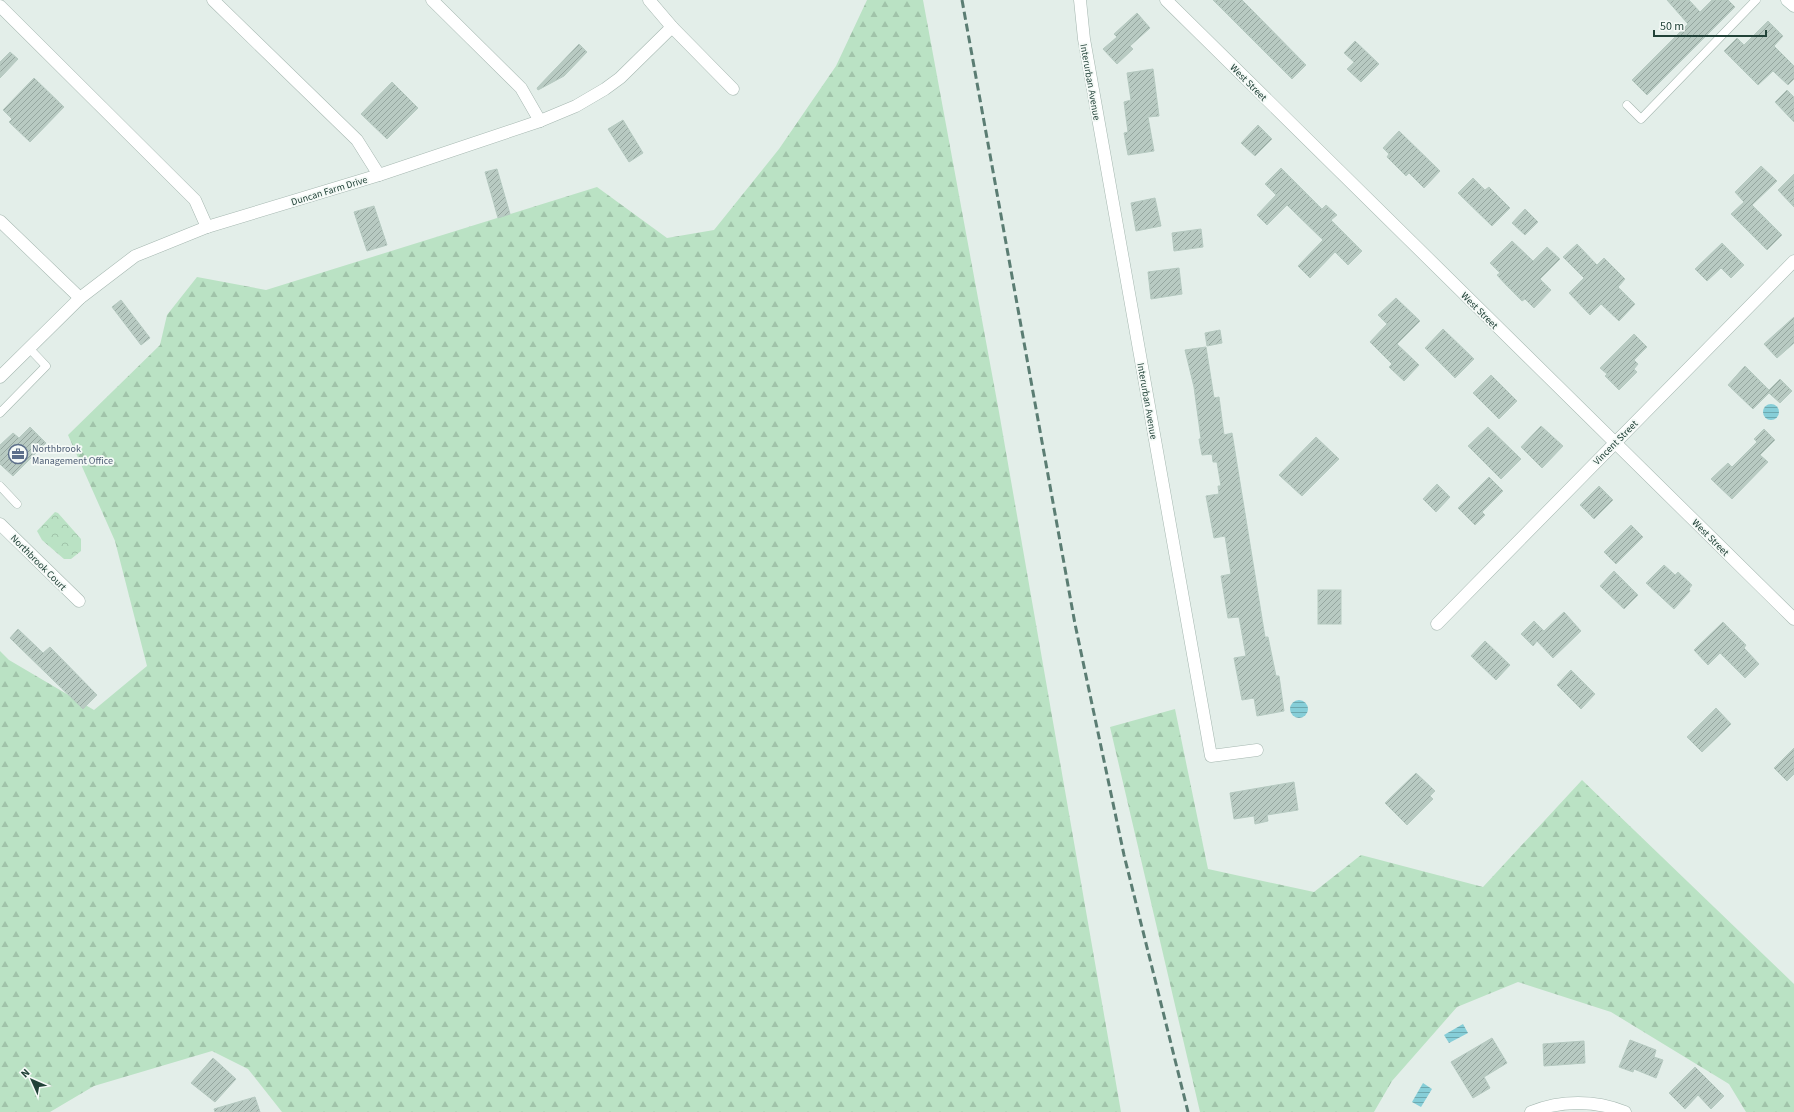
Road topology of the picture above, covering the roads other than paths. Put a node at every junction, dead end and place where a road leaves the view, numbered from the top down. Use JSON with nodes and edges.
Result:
{"nodes":[{"id":1,"x":213,"y":0,"type":"edge"},
{"id":2,"x":432,"y":0,"type":"edge"},
{"id":3,"x":649,"y":0,"type":"edge"},
{"id":4,"x":1080,"y":0,"type":"edge"},
{"id":5,"x":1166,"y":0,"type":"edge"},
{"id":6,"x":1756,"y":0,"type":"edge"},
{"id":7,"x":1787,"y":0,"type":"edge"},
{"id":8,"x":0,"y":6,"type":"edge"},
{"id":9,"x":1794,"y":6,"type":"edge"},
{"id":10,"x":672,"y":27,"type":"junction"},
{"id":11,"x":733,"y":89,"type":"dead end"},
{"id":12,"x":1627,"y":106,"type":"dead end"},
{"id":13,"x":540,"y":121,"type":"junction"},
{"id":14,"x":379,"y":175,"type":"junction"},
{"id":15,"x":0,"y":221,"type":"edge"},
{"id":16,"x":207,"y":227,"type":"junction"},
{"id":17,"x":1794,"y":260,"type":"edge"},
{"id":18,"x":80,"y":298,"type":"junction"},
{"id":19,"x":29,"y":348,"type":"junction"},
{"id":20,"x":0,"y":377,"type":"edge"},
{"id":21,"x":0,"y":413,"type":"edge"},
{"id":22,"x":1614,"y":442,"type":"junction"},
{"id":23,"x":0,"y":486,"type":"edge"},
{"id":24,"x":17,"y":504,"type":"dead end"},
{"id":25,"x":0,"y":524,"type":"edge"},
{"id":26,"x":79,"y":601,"type":"dead end"},
{"id":27,"x":1794,"y":619,"type":"edge"},
{"id":28,"x":1437,"y":624,"type":"dead end"},
{"id":29,"x":1257,"y":750,"type":"dead end"},
{"id":30,"x":1536,"y":1110,"type":"edge"},
{"id":31,"x":1625,"y":1112,"type":"edge"}],
"edges":[{"from":1,"to":14,"type":"street"},
{"from":2,"to":13,"type":"street"},
{"from":3,"to":10,"type":"street"},
{"from":4,"to":29,"type":"street","name":"Interurban Avenue"},
{"from":5,"to":22,"type":"street","name":"West Street"},
{"from":6,"to":12,"type":"lane"},
{"from":7,"to":9,"type":"street"},
{"from":8,"to":16,"type":"street"},
{"from":10,"to":11,"type":"street"},
{"from":10,"to":13,"type":"street","name":"Duncan Farm Drive"},
{"from":13,"to":14,"type":"street","name":"Duncan Farm Drive"},
{"from":14,"to":16,"type":"street","name":"Duncan Farm Drive"},
{"from":15,"to":18,"type":"street"},
{"from":16,"to":18,"type":"street","name":"Duncan Farm Drive"},
{"from":17,"to":22,"type":"street","name":"Vincent Street"},
{"from":18,"to":19,"type":"street","name":"Duncan Farm Drive"},
{"from":19,"to":20,"type":"street","name":"Duncan Farm Drive"},
{"from":19,"to":21,"type":"lane"},
{"from":22,"to":27,"type":"street","name":"West Street"},
{"from":22,"to":28,"type":"street","name":"Vincent Street"},
{"from":23,"to":24,"type":"lane"},
{"from":25,"to":26,"type":"street","name":"Northbrook Court"},
{"from":30,"to":31,"type":"street"}]}
